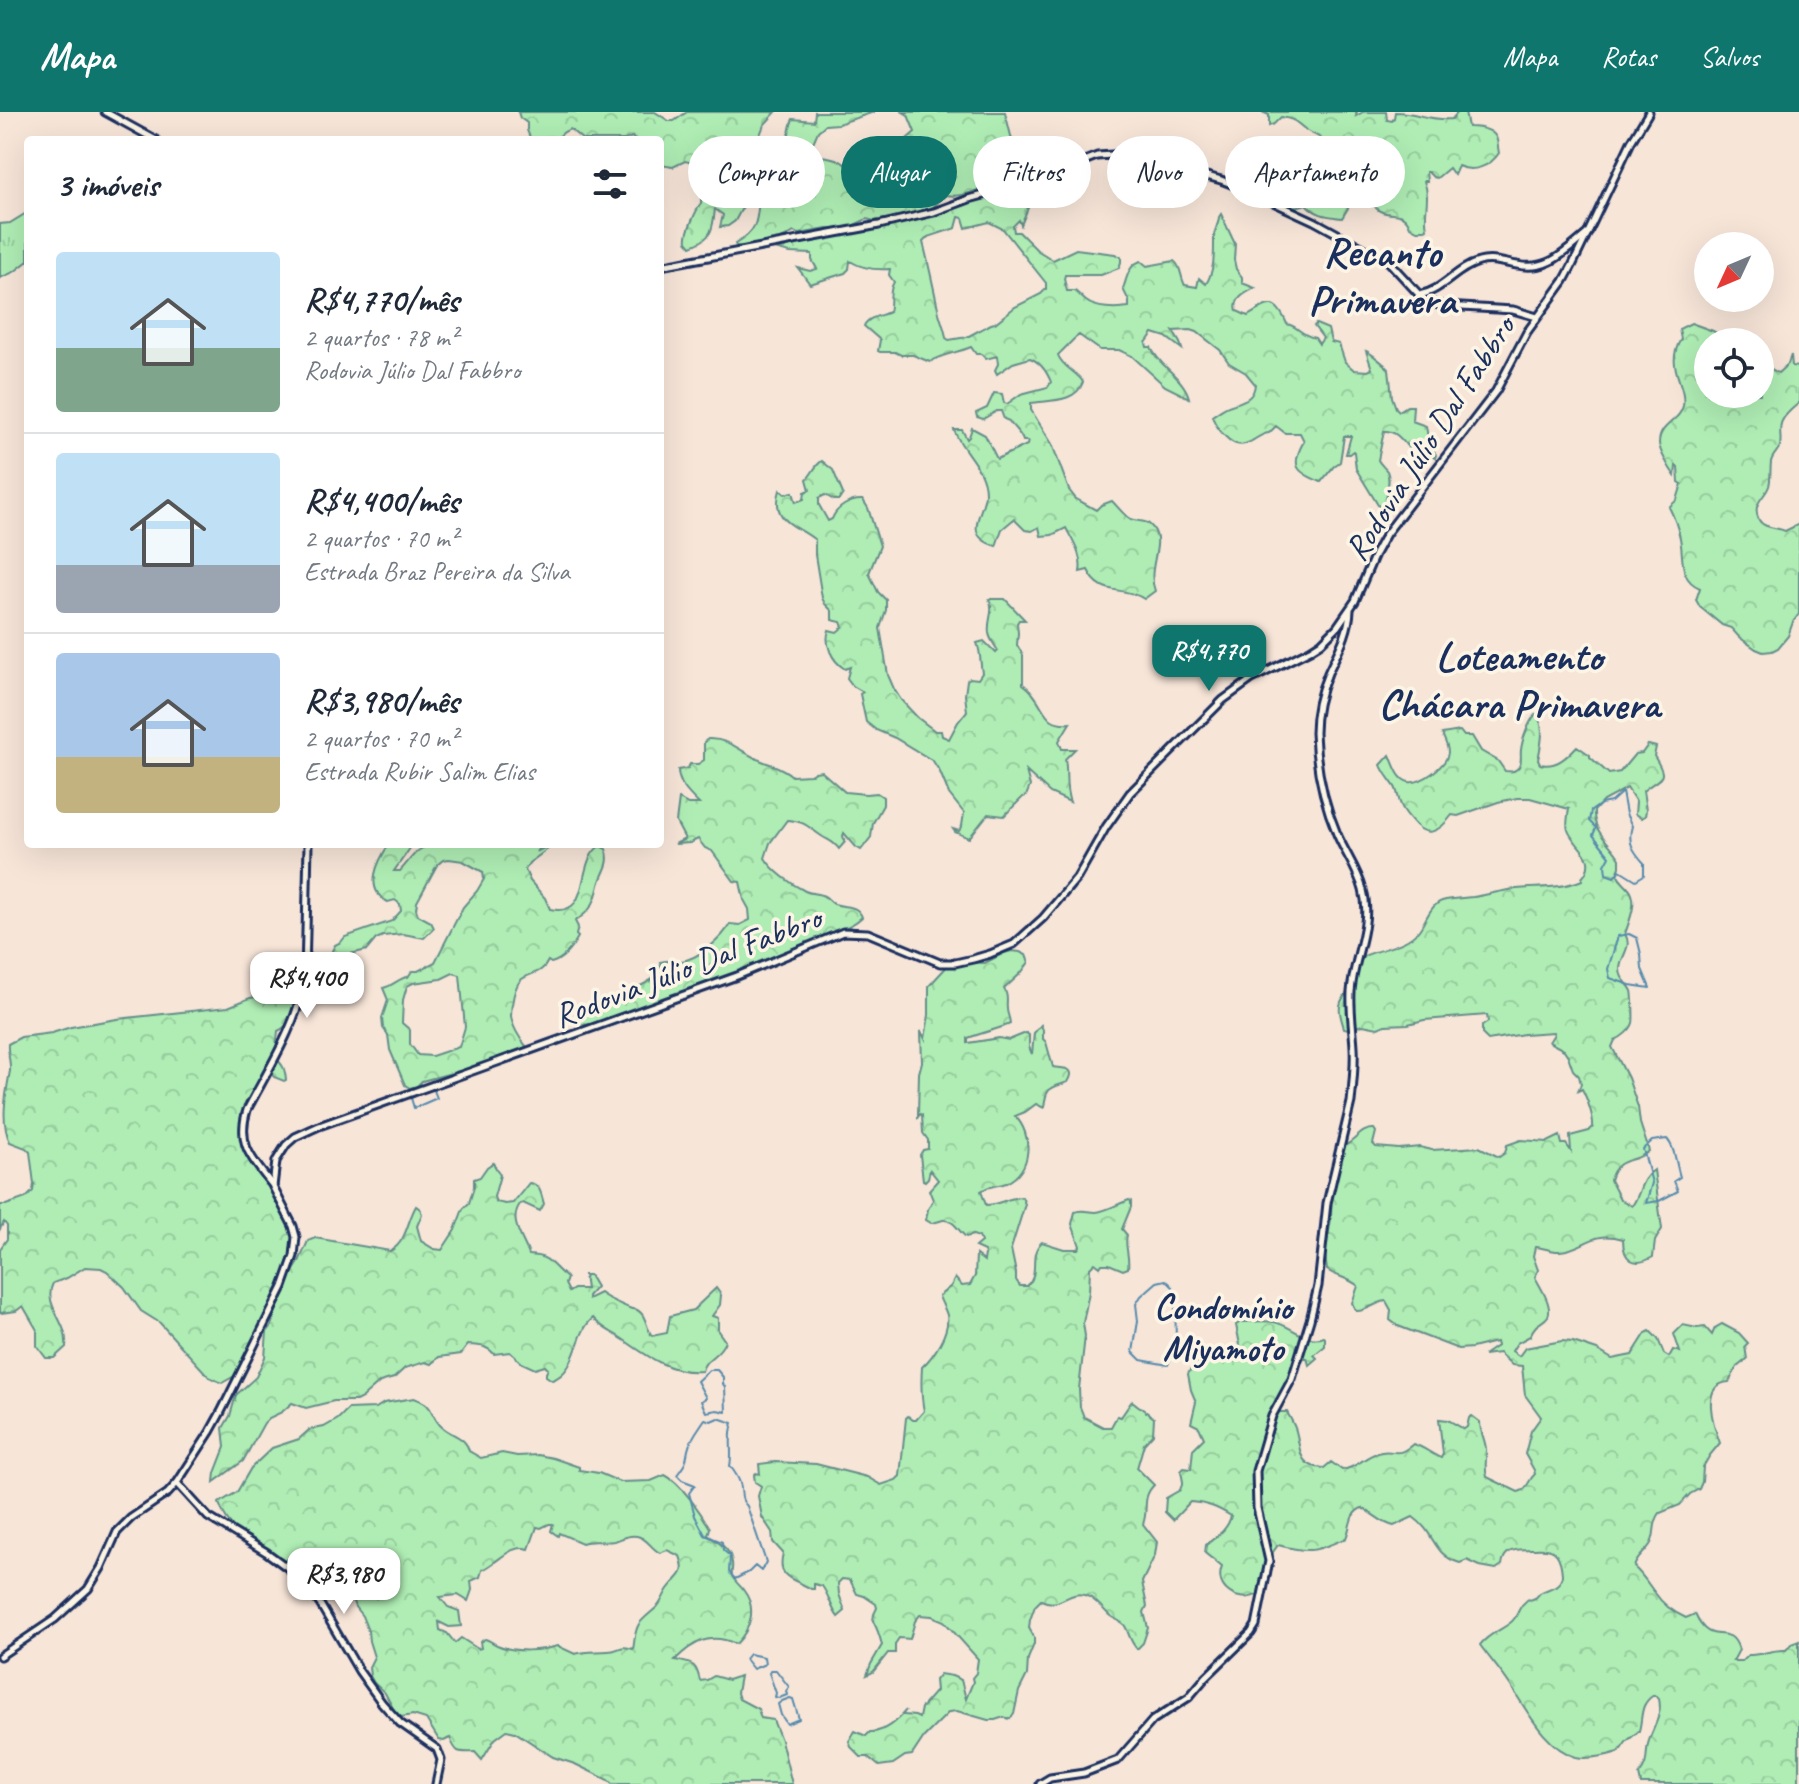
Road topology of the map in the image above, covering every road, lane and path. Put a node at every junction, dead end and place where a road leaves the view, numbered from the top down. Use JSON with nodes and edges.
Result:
{"nodes":[{"id":1,"x":105,"y":112,"type":"edge"},
{"id":2,"x":1649,"y":112,"type":"edge"},
{"id":3,"x":149,"y":136,"type":"edge"},
{"id":4,"x":1590,"y":232,"type":"junction"},
{"id":5,"x":664,"y":265,"type":"edge"},
{"id":6,"x":1418,"y":295,"type":"junction"},
{"id":7,"x":1537,"y":317,"type":"junction"},
{"id":8,"x":1350,"y":610,"type":"junction"},
{"id":9,"x":308,"y":848,"type":"edge"},
{"id":10,"x":273,"y":1187,"type":"junction"},
{"id":11,"x":177,"y":1483,"type":"junction"},
{"id":12,"x":0,"y":1656,"type":"edge"},
{"id":13,"x":436,"y":1784,"type":"edge"},
{"id":14,"x":1040,"y":1784,"type":"edge"}],
"edges":[{"from":1,"to":3,"type":"street"},
{"from":2,"to":4,"type":"street","name":"Rodovia Júlio Dal Fabbro"},
{"from":4,"to":6,"type":"street"},
{"from":4,"to":7,"type":"street","name":"Rodovia Júlio Dal Fabbro"},
{"from":5,"to":6,"type":"street"},
{"from":6,"to":7,"type":"street"},
{"from":7,"to":8,"type":"street","name":"Rodovia Júlio Dal Fabbro"},
{"from":8,"to":10,"type":"street","name":"Rodovia Júlio Dal Fabbro"},
{"from":8,"to":14,"type":"street"},
{"from":9,"to":10,"type":"street"},
{"from":10,"to":11,"type":"street"},
{"from":11,"to":12,"type":"street"},
{"from":11,"to":13,"type":"street"}]}
